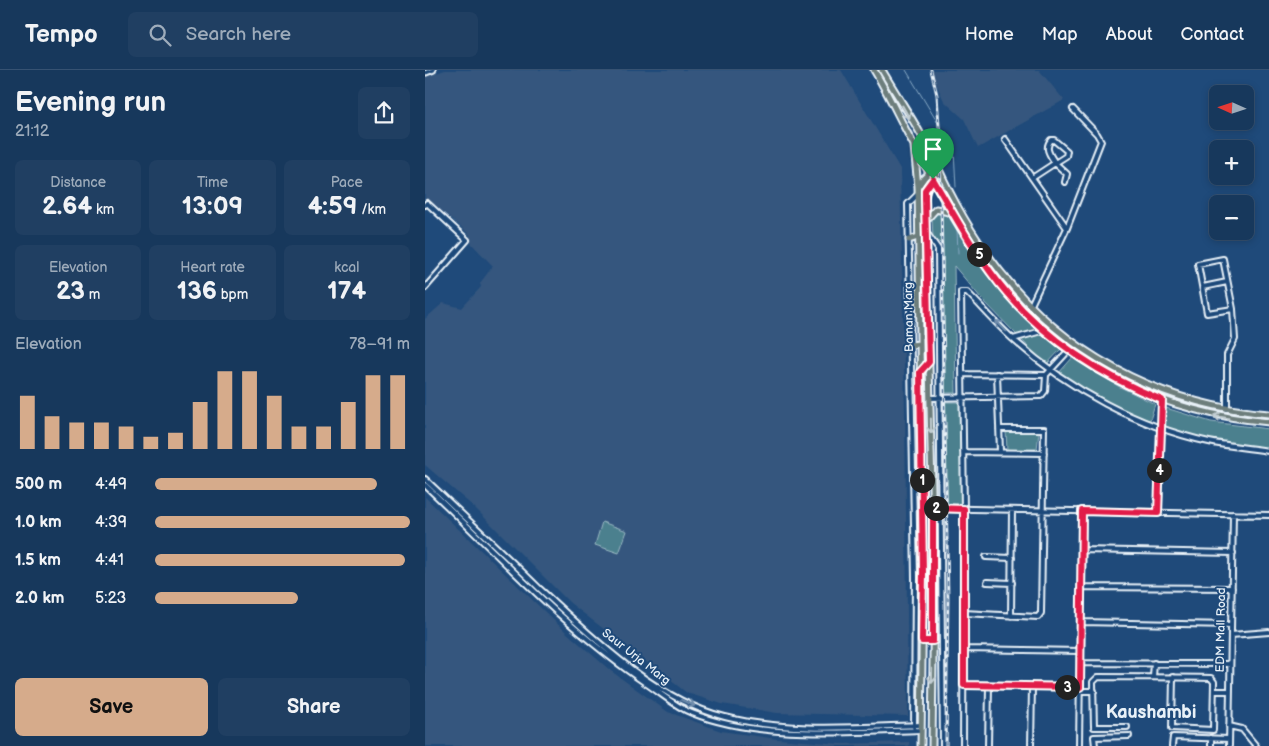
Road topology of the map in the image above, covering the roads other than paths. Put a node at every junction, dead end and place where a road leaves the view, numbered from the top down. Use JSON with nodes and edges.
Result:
{"nodes":[{"id":1,"x":433,"y":70,"type":"edge"},
{"id":2,"x":874,"y":70,"type":"edge"},
{"id":3,"x":882,"y":70,"type":"edge"},
{"id":4,"x":425,"y":73,"type":"edge"},
{"id":5,"x":1073,"y":109,"type":"dead end"},
{"id":6,"x":1005,"y":138,"type":"dead end"},
{"id":7,"x":914,"y":146,"type":"junction"},
{"id":8,"x":1055,"y":164,"type":"junction"},
{"id":9,"x":938,"y":170,"type":"junction"},
{"id":10,"x":930,"y":173,"type":"junction"},
{"id":11,"x":1032,"y":178,"type":"junction"},
{"id":12,"x":933,"y":179,"type":"junction"},
{"id":13,"x":1065,"y":182,"type":"dead end"},
{"id":14,"x":918,"y":187,"type":"junction"},
{"id":15,"x":918,"y":194,"type":"junction"},
{"id":16,"x":425,"y":205,"type":"edge"},
{"id":17,"x":953,"y":213,"type":"junction"},
{"id":18,"x":925,"y":222,"type":"junction"},
{"id":19,"x":1067,"y":228,"type":"junction"},
{"id":20,"x":926,"y":232,"type":"junction"},
{"id":21,"x":918,"y":237,"type":"junction"},
{"id":22,"x":909,"y":240,"type":"junction"},
{"id":23,"x":1227,"y":282,"type":"junction"},
{"id":24,"x":1203,"y":287,"type":"junction"},
{"id":25,"x":425,"y":288,"type":"edge"},
{"id":26,"x":1031,"y":305,"type":"junction"},
{"id":27,"x":1233,"y":309,"type":"junction"},
{"id":28,"x":1045,"y":330,"type":"junction"},
{"id":29,"x":1013,"y":339,"type":"junction"},
{"id":30,"x":919,"y":344,"type":"junction"},
{"id":31,"x":910,"y":345,"type":"junction"},
{"id":32,"x":1069,"y":350,"type":"junction"},
{"id":33,"x":929,"y":362,"type":"junction"},
{"id":34,"x":1107,"y":364,"type":"junction"},
{"id":35,"x":1051,"y":370,"type":"junction"},
{"id":36,"x":920,"y":372,"type":"junction"},
{"id":37,"x":1103,"y":372,"type":"junction"},
{"id":38,"x":962,"y":374,"type":"junction"},
{"id":39,"x":997,"y":374,"type":"junction"},
{"id":40,"x":1046,"y":374,"type":"junction"},
{"id":41,"x":920,"y":380,"type":"junction"},
{"id":42,"x":930,"y":380,"type":"junction"},
{"id":43,"x":940,"y":397,"type":"junction"},
{"id":44,"x":963,"y":397,"type":"junction"},
{"id":45,"x":998,"y":397,"type":"junction"},
{"id":46,"x":930,"y":398,"type":"junction"},
{"id":47,"x":1162,"y":400,"type":"junction"},
{"id":48,"x":1227,"y":410,"type":"junction"},
{"id":49,"x":1269,"y":414,"type":"edge"},
{"id":50,"x":1269,"y":422,"type":"edge"},
{"id":51,"x":1160,"y":428,"type":"junction"},
{"id":52,"x":999,"y":429,"type":"junction"},
{"id":53,"x":1000,"y":451,"type":"junction"},
{"id":54,"x":1269,"y":451,"type":"edge"},
{"id":55,"x":963,"y":452,"type":"junction"},
{"id":56,"x":1044,"y":452,"type":"junction"},
{"id":57,"x":425,"y":479,"type":"edge"},
{"id":58,"x":425,"y":485,"type":"edge"},
{"id":59,"x":452,"y":508,"type":"junction"},
{"id":60,"x":922,"y":508,"type":"junction"},
{"id":61,"x":933,"y":508,"type":"junction"},
{"id":62,"x":942,"y":508,"type":"junction"},
{"id":63,"x":964,"y":509,"type":"junction"},
{"id":64,"x":1012,"y":510,"type":"junction"},
{"id":65,"x":1043,"y":510,"type":"junction"},
{"id":66,"x":1082,"y":511,"type":"junction"},
{"id":67,"x":1158,"y":513,"type":"junction"},
{"id":68,"x":1233,"y":514,"type":"junction"},
{"id":69,"x":1269,"y":515,"type":"edge"},
{"id":70,"x":1082,"y":550,"type":"junction"},
{"id":71,"x":1233,"y":553,"type":"junction"},
{"id":72,"x":986,"y":557,"type":"dead end"},
{"id":73,"x":1012,"y":558,"type":"junction"},
{"id":74,"x":987,"y":582,"type":"dead end"},
{"id":75,"x":1012,"y":583,"type":"junction"},
{"id":76,"x":1081,"y":588,"type":"junction"},
{"id":77,"x":1232,"y":588,"type":"junction"},
{"id":78,"x":964,"y":613,"type":"junction"},
{"id":79,"x":1011,"y":616,"type":"junction"},
{"id":80,"x":1081,"y":622,"type":"junction"},
{"id":81,"x":1231,"y":625,"type":"junction"},
{"id":82,"x":1269,"y":632,"type":"edge"},
{"id":83,"x":1231,"y":635,"type":"junction"},
{"id":84,"x":922,"y":641,"type":"junction"},
{"id":85,"x":933,"y":641,"type":"junction"},
{"id":86,"x":964,"y":649,"type":"junction"},
{"id":87,"x":1080,"y":651,"type":"junction"},
{"id":88,"x":612,"y":652,"type":"junction"},
{"id":89,"x":922,"y":652,"type":"junction"},
{"id":90,"x":933,"y":653,"type":"junction"},
{"id":91,"x":609,"y":656,"type":"junction"},
{"id":92,"x":1080,"y":663,"type":"junction"},
{"id":93,"x":1154,"y":663,"type":"junction"},
{"id":94,"x":1231,"y":664,"type":"junction"},
{"id":95,"x":1153,"y":677,"type":"junction"},
{"id":96,"x":1173,"y":677,"type":"junction"},
{"id":97,"x":964,"y":685,"type":"junction"},
{"id":98,"x":989,"y":686,"type":"junction"},
{"id":99,"x":1032,"y":686,"type":"junction"},
{"id":100,"x":1080,"y":689,"type":"junction"},
{"id":101,"x":1094,"y":691,"type":"junction"},
{"id":102,"x":1214,"y":691,"type":"junction"},
{"id":103,"x":1230,"y":691,"type":"junction"},
{"id":104,"x":1229,"y":726,"type":"junction"},
{"id":105,"x":921,"y":727,"type":"junction"},
{"id":106,"x":1127,"y":727,"type":"dead end"},
{"id":107,"x":914,"y":728,"type":"junction"},
{"id":108,"x":1129,"y":736,"type":"dead end"},
{"id":109,"x":1211,"y":738,"type":"junction"},
{"id":110,"x":1229,"y":739,"type":"junction"},
{"id":111,"x":921,"y":746,"type":"edge"},
{"id":112,"x":932,"y":746,"type":"edge"},
{"id":113,"x":943,"y":746,"type":"edge"},
{"id":114,"x":963,"y":746,"type":"edge"},
{"id":115,"x":988,"y":746,"type":"edge"},
{"id":116,"x":1031,"y":746,"type":"edge"},
{"id":117,"x":1079,"y":746,"type":"edge"},
{"id":118,"x":1095,"y":746,"type":"edge"},
{"id":119,"x":1172,"y":746,"type":"edge"},
{"id":120,"x":1211,"y":746,"type":"edge"},
{"id":121,"x":1229,"y":746,"type":"edge"},
{"id":122,"x":1256,"y":746,"type":"edge"}],
"edges":[{"from":1,"to":4,"type":"street"},
{"from":2,"to":7,"type":"main road"},
{"from":3,"to":9,"type":"main road","one_way":true},
{"from":5,"to":19,"type":"street"},
{"from":6,"to":11,"type":"street"},
{"from":7,"to":10,"type":"main road"},
{"from":7,"to":14,"type":"main road","name":"Baman Marg"},
{"from":8,"to":8,"type":"street"},
{"from":8,"to":11,"type":"street"},
{"from":8,"to":13,"type":"street"},
{"from":9,"to":10,"type":"main road"},
{"from":9,"to":12,"type":"main road","name":"Baman Marg"},
{"from":9,"to":26,"type":"main road"},
{"from":10,"to":12,"type":"main road"},
{"from":10,"to":14,"type":"main road"},
{"from":11,"to":19,"type":"street"},
{"from":12,"to":17,"type":"main road"},
{"from":12,"to":18,"type":"main road","name":"Baman Marg"},
{"from":14,"to":15,"type":"main road","name":"Baman Marg"},
{"from":15,"to":21,"type":"main road","name":"Baman Marg"},
{"from":15,"to":22,"type":"street"},
{"from":16,"to":25,"type":"street"},
{"from":17,"to":18,"type":"main road"},
{"from":17,"to":28,"type":"main road"},
{"from":18,"to":20,"type":"main road","name":"Baman Marg"},
{"from":19,"to":26,"type":"street"},
{"from":20,"to":33,"type":"main road","name":"Baman Marg"},
{"from":20,"to":43,"type":"street"},
{"from":21,"to":22,"type":"main road"},
{"from":21,"to":30,"type":"main road","name":"Baman Marg"},
{"from":22,"to":31,"type":"street"},
{"from":23,"to":24,"type":"street"},
{"from":23,"to":24,"type":"street"},
{"from":23,"to":27,"type":"street"},
{"from":24,"to":27,"type":"street"},
{"from":26,"to":34,"type":"main road"},
{"from":27,"to":48,"type":"street"},
{"from":28,"to":29,"type":"street"},
{"from":28,"to":32,"type":"main road"},
{"from":29,"to":35,"type":"street"},
{"from":29,"to":38,"type":"street","one_way":true},
{"from":30,"to":31,"type":"main road"},
{"from":30,"to":36,"type":"main road","name":"Baman Marg"},
{"from":31,"to":107,"type":"street"},
{"from":32,"to":35,"type":"street"},
{"from":32,"to":37,"type":"main road"},
{"from":33,"to":36,"type":"main road"},
{"from":33,"to":42,"type":"main road","name":"Baman Marg"},
{"from":34,"to":37,"type":"main road"},
{"from":34,"to":48,"type":"main road"},
{"from":35,"to":40,"type":"street"},
{"from":35,"to":51,"type":"street"},
{"from":36,"to":41,"type":"main road","name":"Baman Marg"},
{"from":37,"to":47,"type":"main road"},
{"from":38,"to":39,"type":"street"},
{"from":38,"to":44,"type":"street"},
{"from":39,"to":40,"type":"street"},
{"from":39,"to":45,"type":"street"},
{"from":40,"to":45,"type":"street"},
{"from":41,"to":42,"type":"main road"},
{"from":41,"to":60,"type":"main road","name":"Baman Marg"},
{"from":42,"to":46,"type":"main road","name":"Baman Marg"},
{"from":43,"to":44,"type":"street"},
{"from":43,"to":46,"type":"street"},
{"from":43,"to":62,"type":"street"},
{"from":44,"to":45,"type":"street"},
{"from":44,"to":55,"type":"street"},
{"from":45,"to":52,"type":"street"},
{"from":46,"to":61,"type":"main road","name":"Baman Marg","one_way":true},
{"from":50,"to":47,"type":"main road","one_way":true},
{"from":47,"to":51,"type":"street"},
{"from":48,"to":49,"type":"main road"},
{"from":51,"to":54,"type":"street"},
{"from":51,"to":67,"type":"street"},
{"from":52,"to":53,"type":"street"},
{"from":52,"to":56,"type":"street"},
{"from":53,"to":55,"type":"street"},
{"from":53,"to":56,"type":"street"},
{"from":55,"to":63,"type":"street"},
{"from":56,"to":65,"type":"street"},
{"from":57,"to":59,"type":"street","name":"Saur Urja Marg"},
{"from":58,"to":59,"type":"street","name":"Saur Urja Marg"},
{"from":59,"to":88,"type":"street","name":"Saur Urja Marg"},
{"from":59,"to":91,"type":"street","name":"Saur Urja Marg"},
{"from":60,"to":61,"type":"street"},
{"from":60,"to":84,"type":"main road","name":"Baman Marg"},
{"from":61,"to":62,"type":"street"},
{"from":61,"to":85,"type":"main road","name":"Baman Marg"},
{"from":62,"to":63,"type":"street"},
{"from":62,"to":113,"type":"street"},
{"from":63,"to":64,"type":"street"},
{"from":63,"to":78,"type":"street"},
{"from":64,"to":65,"type":"street"},
{"from":64,"to":73,"type":"street"},
{"from":65,"to":66,"type":"street"},
{"from":65,"to":79,"type":"street"},
{"from":66,"to":67,"type":"street"},
{"from":66,"to":70,"type":"street"},
{"from":67,"to":68,"type":"street"},
{"from":68,"to":69,"type":"street"},
{"from":68,"to":71,"type":"street","name":"EDM Mall Road"},
{"from":70,"to":71,"type":"street"},
{"from":70,"to":76,"type":"street"},
{"from":71,"to":77,"type":"street","name":"EDM Mall Road"},
{"from":72,"to":73,"type":"street"},
{"from":73,"to":75,"type":"street"},
{"from":74,"to":75,"type":"street"},
{"from":75,"to":79,"type":"street"},
{"from":76,"to":77,"type":"street"},
{"from":76,"to":80,"type":"street"},
{"from":77,"to":81,"type":"street","name":"EDM Mall Road"},
{"from":78,"to":79,"type":"street"},
{"from":78,"to":86,"type":"street"},
{"from":80,"to":81,"type":"street"},
{"from":80,"to":87,"type":"street"},
{"from":81,"to":83,"type":"street","name":"EDM Mall Road"},
{"from":82,"to":83,"type":"street"},
{"from":83,"to":94,"type":"street","name":"EDM Mall Road"},
{"from":84,"to":85,"type":"main road"},
{"from":84,"to":89,"type":"main road","name":"Baman Marg"},
{"from":85,"to":90,"type":"main road","name":"Baman Marg"},
{"from":86,"to":87,"type":"street"},
{"from":86,"to":97,"type":"street"},
{"from":87,"to":92,"type":"street"},
{"from":88,"to":91,"type":"street"},
{"from":88,"to":107,"type":"street","name":"Saur Urja Marg","one_way":true},
{"from":89,"to":90,"type":"main road"},
{"from":89,"to":105,"type":"main road","name":"Baman Marg"},
{"from":90,"to":112,"type":"main road","name":"Baman Marg","one_way":true},
{"from":91,"to":107,"type":"street","name":"Saur Urja Marg"},
{"from":92,"to":93,"type":"street"},
{"from":92,"to":100,"type":"street"},
{"from":93,"to":94,"type":"street"},
{"from":93,"to":95,"type":"street"},
{"from":94,"to":103,"type":"street","name":"EDM Mall Road"},
{"from":95,"to":96,"type":"street"},
{"from":95,"to":101,"type":"street"},
{"from":96,"to":102,"type":"street"},
{"from":96,"to":102,"type":"street"},
{"from":97,"to":98,"type":"street"},
{"from":97,"to":114,"type":"street"},
{"from":98,"to":99,"type":"street"},
{"from":98,"to":115,"type":"street"},
{"from":99,"to":100,"type":"street"},
{"from":99,"to":116,"type":"street"},
{"from":100,"to":101,"type":"street"},
{"from":100,"to":117,"type":"street"},
{"from":101,"to":106,"type":"street"},
{"from":102,"to":103,"type":"street"},
{"from":103,"to":104,"type":"street","name":"EDM Mall Road"},
{"from":104,"to":110,"type":"street","name":"EDM Mall Road"},
{"from":104,"to":122,"type":"street"},
{"from":105,"to":107,"type":"street","name":"Saur Urja Marg"},
{"from":105,"to":111,"type":"main road","name":"Baman Marg"},
{"from":108,"to":118,"type":"street"},
{"from":109,"to":110,"type":"street"},
{"from":109,"to":119,"type":"street"},
{"from":109,"to":120,"type":"street"},
{"from":110,"to":121,"type":"street","name":"EDM Mall Road"}]}
